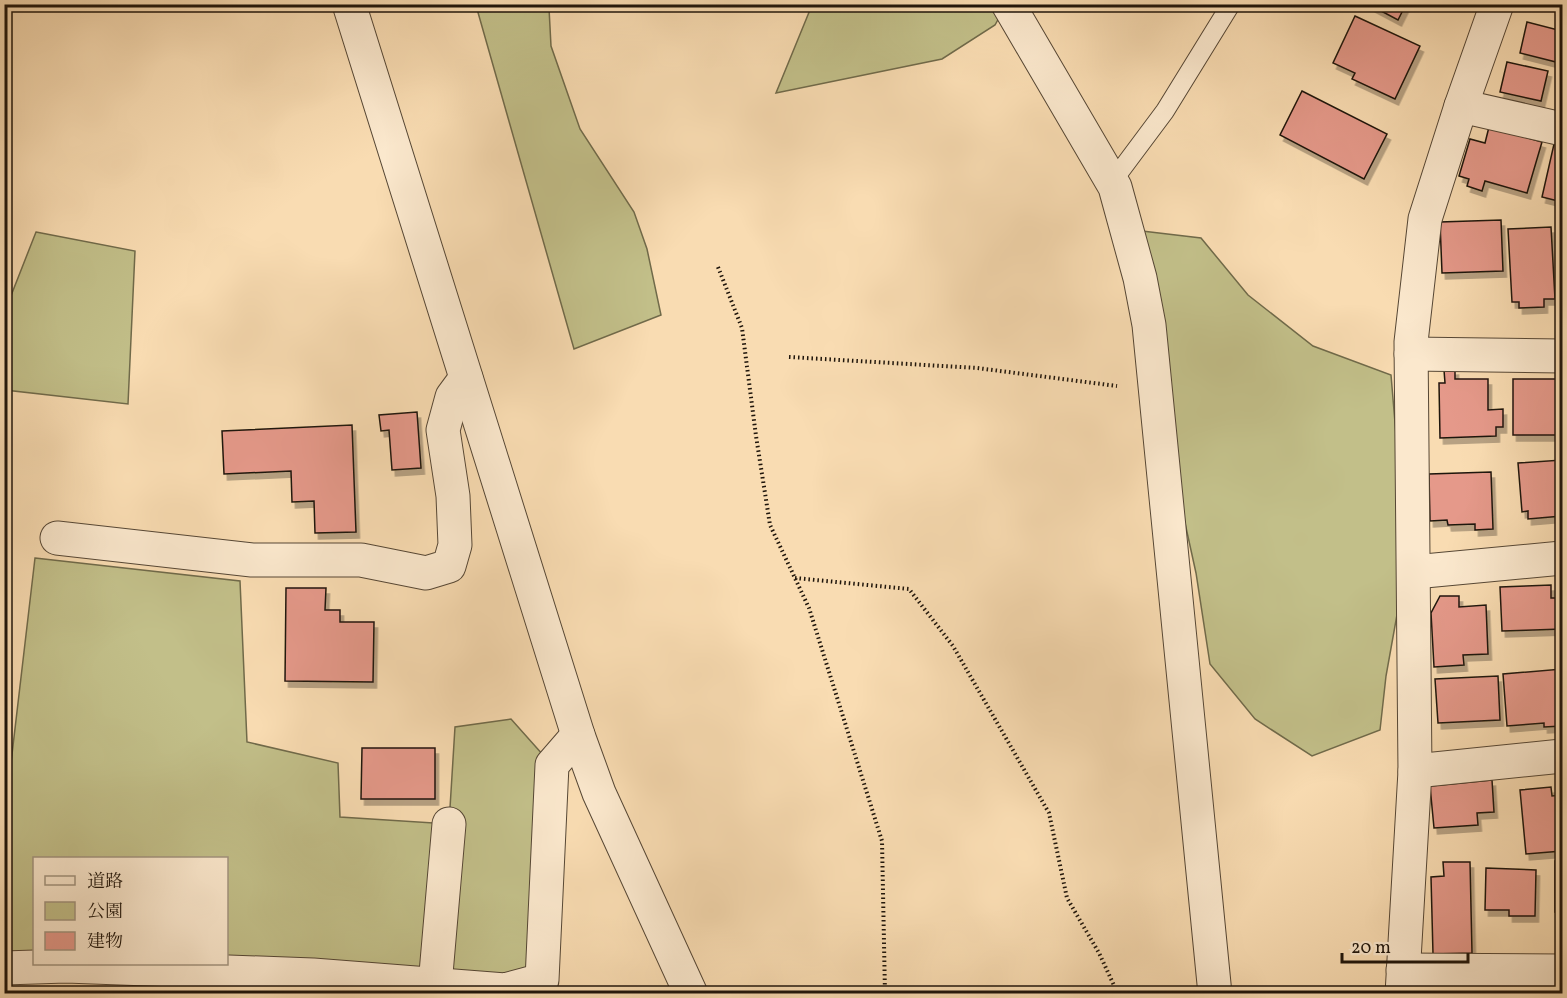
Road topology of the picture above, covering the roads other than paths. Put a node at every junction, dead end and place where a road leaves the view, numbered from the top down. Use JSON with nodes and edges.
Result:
{"nodes":[{"id":1,"x":349,"y":4,"type":"edge"},
{"id":2,"x":1008,"y":4,"type":"edge"},
{"id":3,"x":1231,"y":4,"type":"edge"},
{"id":4,"x":1497,"y":4,"type":"edge"},
{"id":5,"x":1461,"y":106,"type":"junction"},
{"id":6,"x":1563,"y":129,"type":"edge"},
{"id":7,"x":1112,"y":182,"type":"junction"},
{"id":8,"x":1411,"y":354,"type":"junction"},
{"id":9,"x":1563,"y":356,"type":"edge"},
{"id":10,"x":466,"y":378,"type":"junction"},
{"id":11,"x":57,"y":538,"type":"dead end"},
{"id":12,"x":1563,"y":558,"type":"edge"},
{"id":13,"x":1414,"y":572,"type":"junction"},
{"id":14,"x":578,"y":735,"type":"junction"},
{"id":15,"x":1563,"y":756,"type":"edge"},
{"id":16,"x":1415,"y":771,"type":"junction"},
{"id":17,"x":449,"y":824,"type":"dead end"},
{"id":18,"x":4,"y":968,"type":"edge"},
{"id":19,"x":1563,"y":971,"type":"edge"},
{"id":20,"x":1403,"y":982,"type":"edge"},
{"id":21,"x":435,"y":985,"type":"junction"},
{"id":22,"x":691,"y":993,"type":"edge"},
{"id":23,"x":1215,"y":993,"type":"edge"}],
"edges":[{"from":1,"to":10,"type":"street"},
{"from":2,"to":7,"type":"street"},
{"from":3,"to":7,"type":"lane"},
{"from":4,"to":5,"type":"street"},
{"from":5,"to":6,"type":"street"},
{"from":5,"to":8,"type":"street"},
{"from":7,"to":23,"type":"street"},
{"from":8,"to":9,"type":"street"},
{"from":8,"to":13,"type":"street"},
{"from":10,"to":11,"type":"street"},
{"from":10,"to":14,"type":"street"},
{"from":12,"to":13,"type":"street"},
{"from":13,"to":16,"type":"street"},
{"from":14,"to":21,"type":"street"},
{"from":14,"to":22,"type":"street"},
{"from":15,"to":16,"type":"street"},
{"from":16,"to":20,"type":"street"},
{"from":17,"to":21,"type":"street"},
{"from":18,"to":21,"type":"street"},
{"from":19,"to":20,"type":"street"}]}
